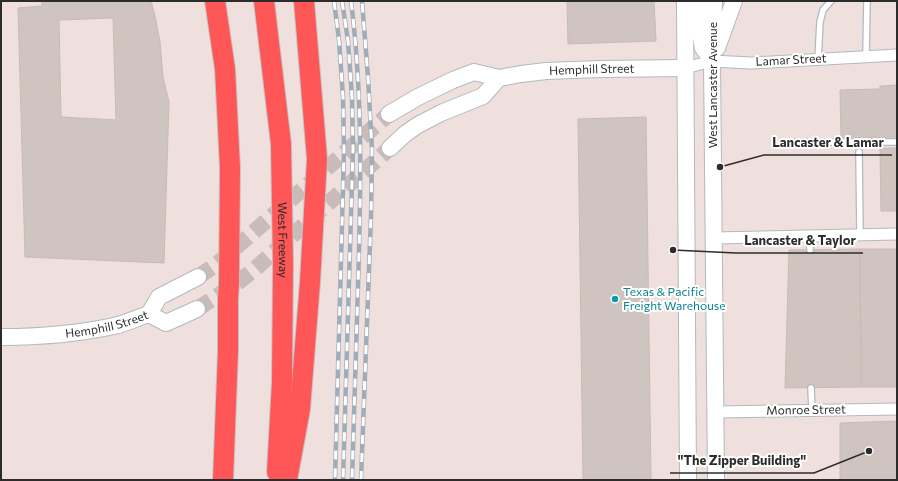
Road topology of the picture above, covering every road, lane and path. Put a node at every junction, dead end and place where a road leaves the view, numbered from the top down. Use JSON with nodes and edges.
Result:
{"nodes":[{"id":1,"x":215,"y":1,"type":"edge"},
{"id":2,"x":264,"y":1,"type":"edge"},
{"id":3,"x":304,"y":1,"type":"edge"},
{"id":4,"x":685,"y":1,"type":"edge"},
{"id":5,"x":698,"y":1,"type":"edge"},
{"id":6,"x":714,"y":1,"type":"edge"},
{"id":7,"x":734,"y":1,"type":"edge"},
{"id":8,"x":831,"y":1,"type":"edge"},
{"id":9,"x":867,"y":1,"type":"edge"},
{"id":10,"x":897,"y":55,"type":"edge"},
{"id":11,"x":866,"y":56,"type":"junction"},
{"id":12,"x":818,"y":59,"type":"junction"},
{"id":13,"x":712,"y":61,"type":"junction"},
{"id":14,"x":685,"y":68,"type":"junction"},
{"id":15,"x":499,"y":78,"type":"junction"},
{"id":16,"x":388,"y":114,"type":"tunnel mouth"},
{"id":17,"x":792,"y":142,"type":"dead end"},
{"id":18,"x":897,"y":142,"type":"edge"},
{"id":19,"x":390,"y":148,"type":"tunnel mouth"},
{"id":20,"x":859,"y":152,"type":"dead end"},
{"id":21,"x":897,"y":234,"type":"edge"},
{"id":22,"x":860,"y":235,"type":"junction"},
{"id":23,"x":809,"y":236,"type":"junction"},
{"id":24,"x":713,"y":238,"type":"junction"},
{"id":25,"x":810,"y":250,"type":"dead end"},
{"id":26,"x":198,"y":277,"type":"tunnel mouth"},
{"id":27,"x":197,"y":309,"type":"tunnel mouth"},
{"id":28,"x":149,"y":314,"type":"junction"},
{"id":29,"x":1,"y":337,"type":"edge"},
{"id":30,"x":811,"y":388,"type":"dead end"},
{"id":31,"x":897,"y":409,"type":"edge"},
{"id":32,"x":812,"y":410,"type":"junction"},
{"id":33,"x":715,"y":412,"type":"junction"},
{"id":34,"x":223,"y":480,"type":"edge"},
{"id":35,"x":277,"y":480,"type":"edge"},
{"id":36,"x":286,"y":480,"type":"edge"},
{"id":37,"x":688,"y":480,"type":"edge"},
{"id":38,"x":716,"y":480,"type":"edge"}],
"edges":[{"from":1,"to":34,"type":"highway"},
{"from":2,"to":35,"type":"highway","name":"West Freeway"},
{"from":3,"to":36,"type":"highway"},
{"from":4,"to":14,"type":"main road"},
{"from":5,"to":13,"type":"main road"},
{"from":6,"to":13,"type":"main road","name":"West Lancaster Avenue"},
{"from":7,"to":13,"type":"main road"},
{"from":8,"to":12,"type":"lane"},
{"from":9,"to":11,"type":"lane"},
{"from":10,"to":11,"type":"street","name":"Lamar Street"},
{"from":11,"to":12,"type":"street","name":"Lamar Street"},
{"from":12,"to":13,"type":"street","name":"Lamar Street"},
{"from":13,"to":14,"type":"street","name":"Lamar Street"},
{"from":13,"to":24,"type":"main road","name":"West Lancaster Avenue"},
{"from":14,"to":15,"type":"main road","name":"Hemphill Street"},
{"from":14,"to":37,"type":"main road"},
{"from":15,"to":16,"type":"main road","name":"Hemphill Street"},
{"from":15,"to":19,"type":"main road"},
{"from":17,"to":18,"type":"lane"},
{"from":20,"to":22,"type":"lane"},
{"from":21,"to":22,"type":"street"},
{"from":22,"to":23,"type":"street"},
{"from":23,"to":24,"type":"street"},
{"from":23,"to":25,"type":"lane"},
{"from":24,"to":33,"type":"main road","name":"West Lancaster Avenue"},
{"from":26,"to":28,"type":"main road","name":"Hemphill Street"},
{"from":27,"to":28,"type":"main road"},
{"from":28,"to":29,"type":"main road","name":"Hemphill Street"},
{"from":30,"to":32,"type":"lane"},
{"from":31,"to":32,"type":"street","name":"Monroe Street"},
{"from":32,"to":33,"type":"street","name":"Monroe Street"},
{"from":33,"to":38,"type":"main road","name":"West Lancaster Avenue"}]}
